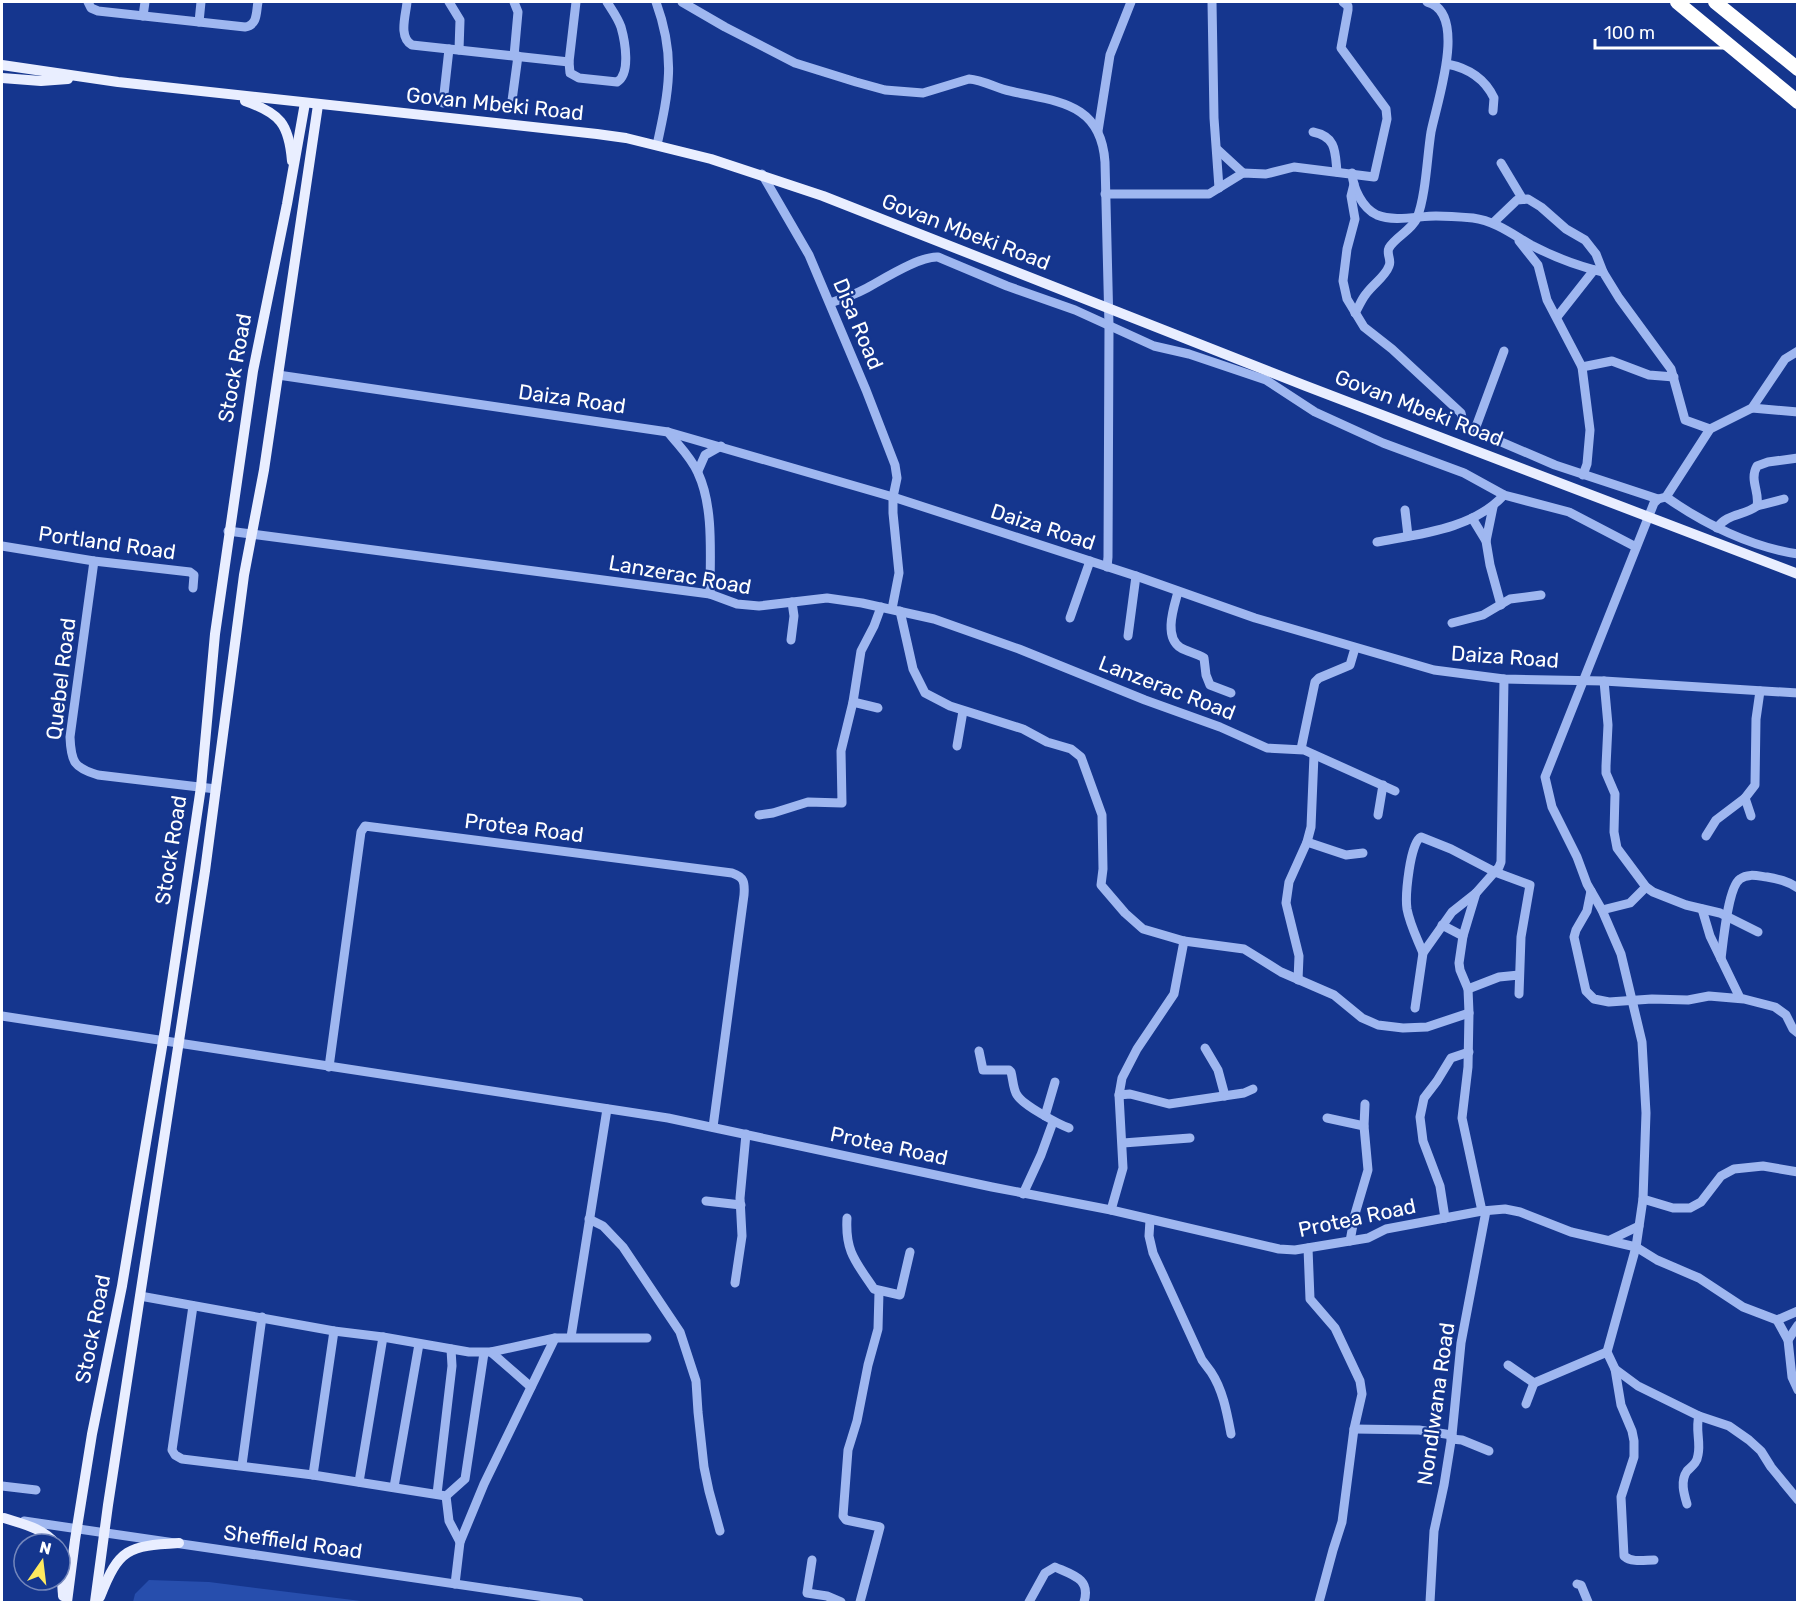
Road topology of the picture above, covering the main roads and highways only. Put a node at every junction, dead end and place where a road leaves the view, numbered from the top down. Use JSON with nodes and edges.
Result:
{"nodes":[{"id":1,"x":1677,"y":2,"type":"edge"},
{"id":2,"x":1715,"y":2,"type":"edge"},
{"id":3,"x":2,"y":65,"type":"edge"},
{"id":4,"x":1797,"y":69,"type":"edge"},
{"id":5,"x":2,"y":78,"type":"edge"},
{"id":6,"x":83,"y":78,"type":"junction"},
{"id":7,"x":231,"y":95,"type":"junction"},
{"id":8,"x":1797,"y":102,"type":"edge"},
{"id":9,"x":305,"y":103,"type":"junction"},
{"id":10,"x":318,"y":105,"type":"junction"},
{"id":11,"x":292,"y":178,"type":"junction"},
{"id":12,"x":1797,"y":574,"type":"edge"},
{"id":13,"x":3,"y":1518,"type":"edge"},
{"id":14,"x":43,"y":1532,"type":"edge"},
{"id":15,"x":179,"y":1543,"type":"road end"},
{"id":16,"x":66,"y":1602,"type":"edge"},
{"id":17,"x":97,"y":1602,"type":"edge"}],
"edges":[{"from":1,"to":8,"type":"highway"},
{"from":2,"to":4,"type":"highway"},
{"from":3,"to":6,"type":"main road","name":"Govan Mbeki Road"},
{"from":5,"to":6,"type":"main road","name":"Govan Mbeki Road"},
{"from":6,"to":7,"type":"main road","name":"Govan Mbeki Road"},
{"from":7,"to":9,"type":"main road","name":"Govan Mbeki Road"},
{"from":7,"to":11,"type":"main road"},
{"from":9,"to":10,"type":"main road","name":"Govan Mbeki Road"},
{"from":9,"to":11,"type":"main road","name":"Stock Road"},
{"from":10,"to":12,"type":"main road","name":"Govan Mbeki Road"},
{"from":10,"to":17,"type":"main road","name":"Stock Road"},
{"from":11,"to":16,"type":"main road","name":"Stock Road"},
{"from":13,"to":14,"type":"main road"},
{"from":15,"to":17,"type":"main road"}]}
